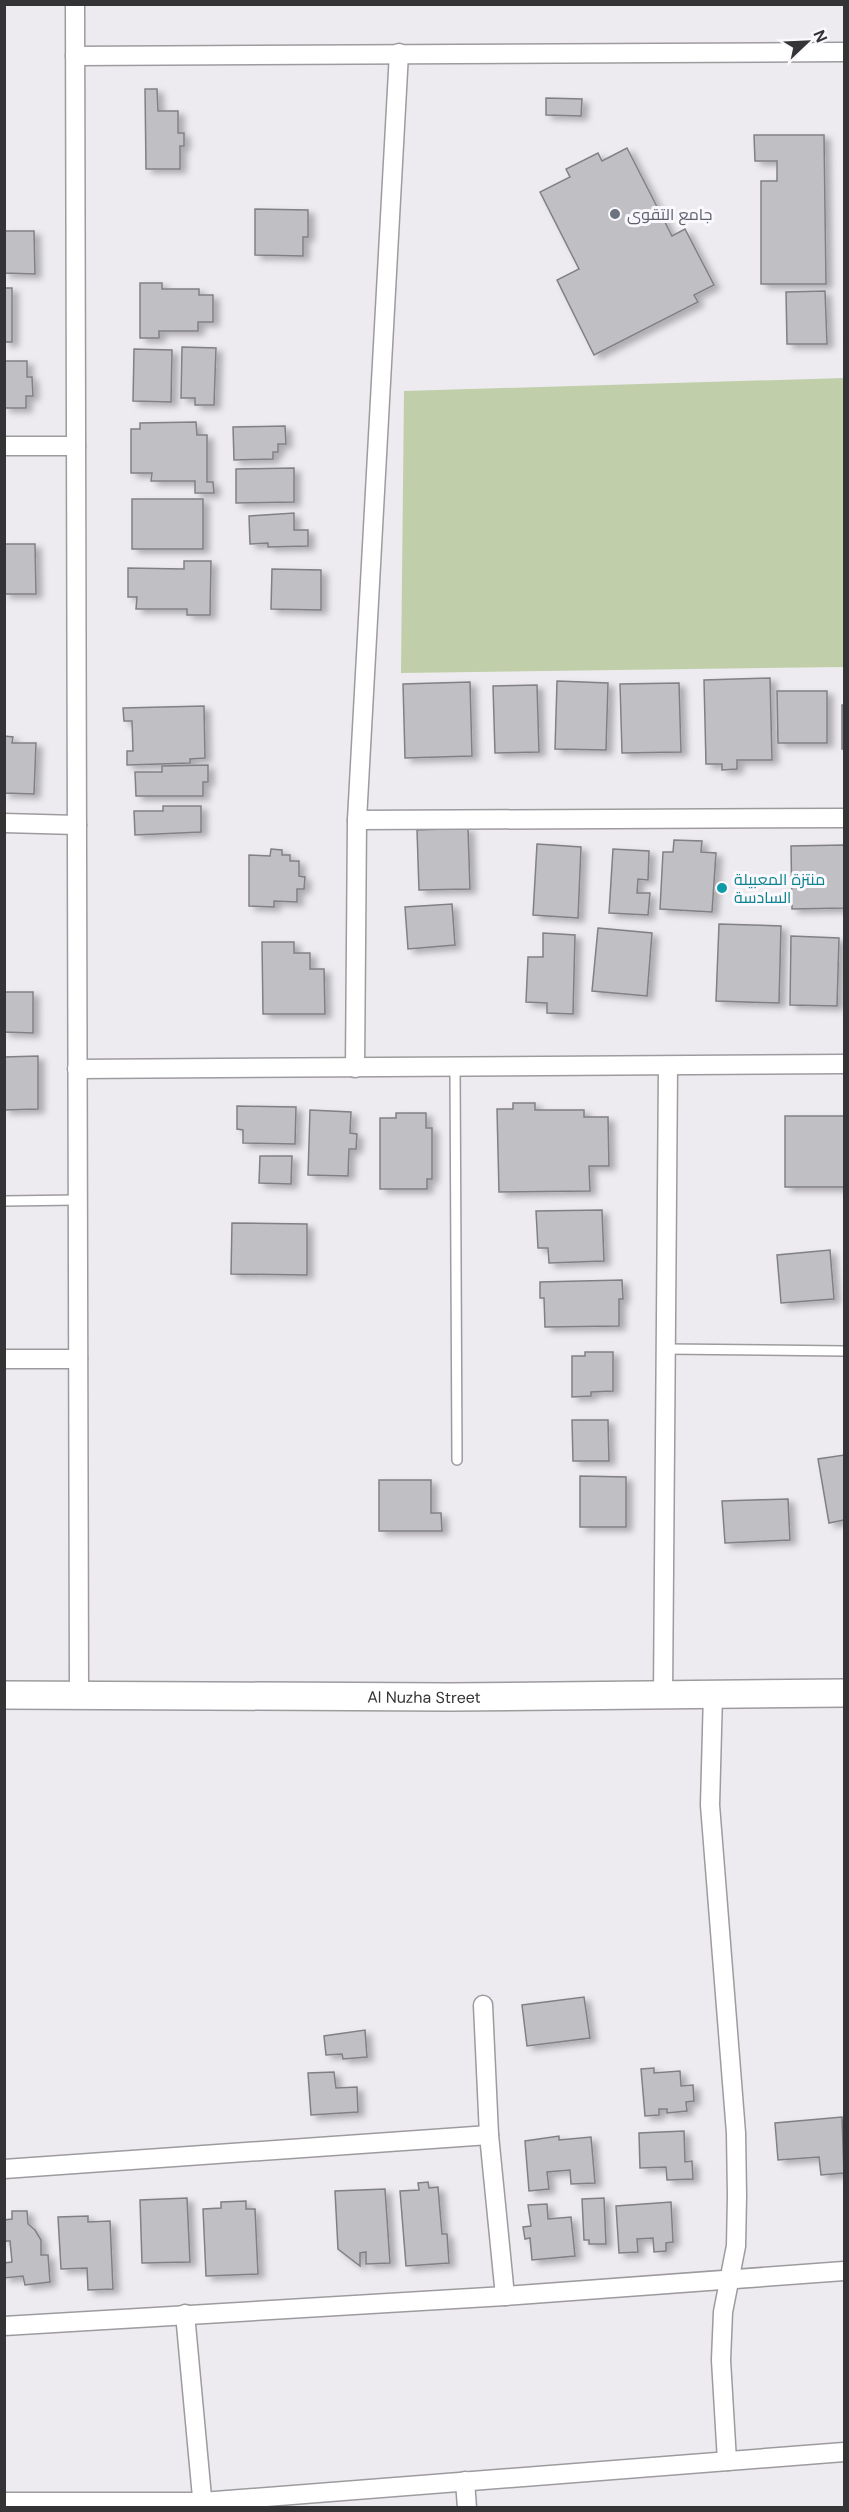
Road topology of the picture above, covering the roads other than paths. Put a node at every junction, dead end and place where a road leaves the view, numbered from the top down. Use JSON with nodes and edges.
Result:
{"nodes":[{"id":1,"x":75,"y":4,"type":"edge"},
{"id":2,"x":844,"y":52,"type":"edge"},
{"id":3,"x":399,"y":53,"type":"junction"},
{"id":4,"x":75,"y":56,"type":"junction"},
{"id":5,"x":4,"y":446,"type":"edge"},
{"id":6,"x":76,"y":446,"type":"junction"},
{"id":7,"x":844,"y":818,"type":"edge"},
{"id":8,"x":357,"y":820,"type":"junction"},
{"id":9,"x":4,"y":823,"type":"edge"},
{"id":10,"x":77,"y":825,"type":"junction"},
{"id":11,"x":844,"y":1064,"type":"edge"},
{"id":12,"x":668,"y":1066,"type":"junction"},
{"id":13,"x":455,"y":1067,"type":"junction"},
{"id":14,"x":77,"y":1068,"type":"junction"},
{"id":15,"x":355,"y":1068,"type":"junction"},
{"id":16,"x":78,"y":1200,"type":"junction"},
{"id":17,"x":4,"y":1201,"type":"edge"},
{"id":18,"x":666,"y":1349,"type":"junction"},
{"id":19,"x":844,"y":1351,"type":"edge"},
{"id":20,"x":4,"y":1359,"type":"edge"},
{"id":21,"x":78,"y":1359,"type":"junction"},
{"id":22,"x":457,"y":1460,"type":"dead end"},
{"id":23,"x":844,"y":1693,"type":"edge"},
{"id":24,"x":79,"y":1694,"type":"junction"},
{"id":25,"x":713,"y":1694,"type":"junction"},
{"id":26,"x":4,"y":1695,"type":"edge"},
{"id":27,"x":663,"y":1695,"type":"junction"},
{"id":28,"x":483,"y":2005,"type":"dead end"},
{"id":29,"x":489,"y":2134,"type":"junction"},
{"id":30,"x":4,"y":2169,"type":"edge"},
{"id":31,"x":844,"y":2271,"type":"edge"},
{"id":32,"x":731,"y":2279,"type":"junction"},
{"id":33,"x":505,"y":2296,"type":"junction"},
{"id":34,"x":185,"y":2314,"type":"junction"},
{"id":35,"x":4,"y":2326,"type":"edge"},
{"id":36,"x":844,"y":2452,"type":"edge"},
{"id":37,"x":727,"y":2461,"type":"junction"},
{"id":38,"x":465,"y":2481,"type":"junction"},
{"id":39,"x":4,"y":2502,"type":"edge"},
{"id":40,"x":202,"y":2505,"type":"edge"},
{"id":41,"x":467,"y":2508,"type":"edge"}],
"edges":[{"from":1,"to":4,"type":"street"},
{"from":2,"to":3,"type":"street"},
{"from":3,"to":4,"type":"street"},
{"from":3,"to":8,"type":"street"},
{"from":4,"to":6,"type":"street"},
{"from":5,"to":6,"type":"street"},
{"from":6,"to":10,"type":"street"},
{"from":7,"to":8,"type":"street"},
{"from":8,"to":15,"type":"street"},
{"from":9,"to":10,"type":"street"},
{"from":10,"to":14,"type":"street"},
{"from":11,"to":12,"type":"street"},
{"from":12,"to":13,"type":"street"},
{"from":12,"to":18,"type":"street"},
{"from":13,"to":15,"type":"street"},
{"from":13,"to":22,"type":"lane"},
{"from":14,"to":15,"type":"street"},
{"from":14,"to":16,"type":"street"},
{"from":16,"to":17,"type":"lane"},
{"from":16,"to":21,"type":"street"},
{"from":18,"to":19,"type":"lane"},
{"from":18,"to":27,"type":"street"},
{"from":20,"to":21,"type":"street"},
{"from":21,"to":24,"type":"street"},
{"from":23,"to":25,"type":"main road","name":"Al Nuzha Street"},
{"from":24,"to":26,"type":"main road","name":"Al Nuzha Street"},
{"from":24,"to":27,"type":"main road","name":"Al Nuzha Street"},
{"from":25,"to":27,"type":"main road","name":"Al Nuzha Street"},
{"from":25,"to":32,"type":"street"},
{"from":28,"to":29,"type":"street"},
{"from":29,"to":30,"type":"street"},
{"from":29,"to":33,"type":"street"},
{"from":31,"to":32,"type":"street"},
{"from":32,"to":33,"type":"street"},
{"from":32,"to":37,"type":"street"},
{"from":33,"to":34,"type":"street"},
{"from":34,"to":35,"type":"street"},
{"from":34,"to":40,"type":"street"},
{"from":36,"to":37,"type":"street"},
{"from":37,"to":38,"type":"street"},
{"from":38,"to":40,"type":"street"},
{"from":38,"to":41,"type":"street"},
{"from":39,"to":40,"type":"street"}]}
